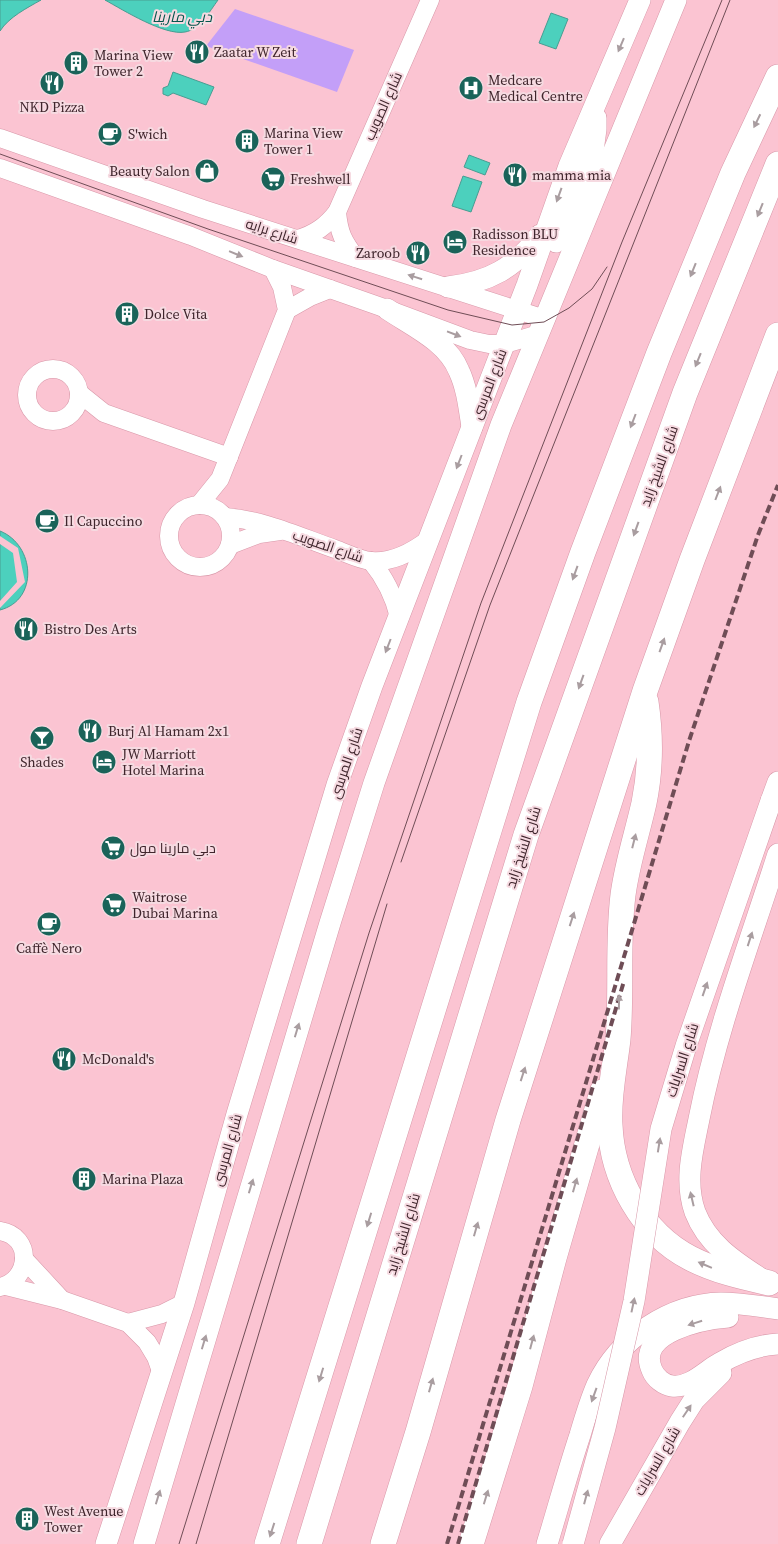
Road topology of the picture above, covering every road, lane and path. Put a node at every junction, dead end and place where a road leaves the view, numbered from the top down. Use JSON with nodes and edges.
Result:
{"nodes":[{"id":1,"x":430,"y":0,"type":"edge"},
{"id":2,"x":640,"y":0,"type":"edge"},
{"id":3,"x":676,"y":0,"type":"edge"},
{"id":4,"x":778,"y":77,"type":"edge"},
{"id":5,"x":594,"y":108,"type":"junction"},
{"id":6,"x":0,"y":138,"type":"edge"},
{"id":7,"x":778,"y":164,"type":"edge"},
{"id":8,"x":0,"y":168,"type":"edge"},
{"id":9,"x":337,"y":212,"type":"junction"},
{"id":10,"x":547,"y":225,"type":"junction"},
{"id":11,"x":298,"y":239,"type":"junction"},
{"id":12,"x":356,"y":258,"type":"junction"},
{"id":13,"x":273,"y":269,"type":"junction"},
{"id":14,"x":448,"y":287,"type":"junction"},
{"id":15,"x":330,"y":289,"type":"junction"},
{"id":16,"x":388,"y":309,"type":"junction"},
{"id":17,"x":287,"y":310,"type":"junction"},
{"id":18,"x":520,"y":310,"type":"junction"},
{"id":19,"x":542,"y":326,"type":"junction"},
{"id":20,"x":778,"y":336,"type":"edge"},
{"id":21,"x":502,"y":351,"type":"junction"},
{"id":22,"x":79,"y":393,"type":"junction"},
{"id":23,"x":104,"y":413,"type":"junction"},
{"id":24,"x":70,"y":415,"type":"junction"},
{"id":25,"x":501,"y":425,"type":"junction"},
{"id":26,"x":472,"y":427,"type":"junction"},
{"id":27,"x":229,"y":457,"type":"junction"},
{"id":28,"x":220,"y":479,"type":"junction"},
{"id":29,"x":198,"y":505,"type":"junction"},
{"id":30,"x":222,"y":515,"type":"junction"},
{"id":31,"x":286,"y":531,"type":"junction"},
{"id":32,"x":428,"y":540,"type":"junction"},
{"id":33,"x":230,"y":545,"type":"junction"},
{"id":34,"x":371,"y":561,"type":"junction"},
{"id":35,"x":399,"y":617,"type":"junction"},
{"id":36,"x":645,"y":691,"type":"junction"},
{"id":37,"x":774,"y":791,"type":"edge"},
{"id":38,"x":778,"y":854,"type":"edge"},
{"id":39,"x":618,"y":1038,"type":"junction"},
{"id":40,"x":0,"y":1231,"type":"edge"},
{"id":41,"x":24,"y":1259,"type":"junction"},
{"id":42,"x":773,"y":1285,"type":"edge"},
{"id":43,"x":3,"y":1286,"type":"edge"},
{"id":44,"x":62,"y":1300,"type":"junction"},
{"id":45,"x":184,"y":1302,"type":"junction"},
{"id":46,"x":778,"y":1310,"type":"edge"},
{"id":47,"x":128,"y":1323,"type":"junction"},
{"id":48,"x":768,"y":1346,"type":"edge"},
{"id":49,"x":162,"y":1374,"type":"junction"},
{"id":50,"x":108,"y":1534,"type":"edge"},
{"id":51,"x":99,"y":1544,"type":"edge"},
{"id":52,"x":144,"y":1544,"type":"edge"},
{"id":53,"x":267,"y":1544,"type":"edge"},
{"id":54,"x":309,"y":1544,"type":"edge"},
{"id":55,"x":383,"y":1544,"type":"edge"},
{"id":56,"x":471,"y":1544,"type":"edge"},
{"id":57,"x":547,"y":1544,"type":"edge"},
{"id":58,"x":573,"y":1544,"type":"edge"},
{"id":59,"x":610,"y":1544,"type":"edge"}],
"edges":[{"from":1,"to":9,"type":"street","name":"شارع الصويب"},
{"from":2,"to":5,"type":"main road","name":"شارع المرسى","one_way":true},
{"from":3,"to":19,"type":"main road","name":"شارع المرسى"},
{"from":4,"to":53,"type":"highway","one_way":true},
{"from":5,"to":10,"type":"main road","name":"شارع المرسى","one_way":true},
{"from":5,"to":18,"type":"main road"},
{"from":6,"to":11,"type":"street","name":"شارع برايه"},
{"from":7,"to":54,"type":"highway","name":"شارع الشيخ زايد","one_way":true},
{"from":8,"to":13,"type":"street","one_way":true},
{"from":9,"to":11,"type":"street","name":"شارع الصويب"},
{"from":9,"to":12,"type":"street"},
{"from":10,"to":14,"type":"main road"},
{"from":10,"to":18,"type":"main road","name":"شارع المرسى"},
{"from":11,"to":12,"type":"street","name":"شارع برايه"},
{"from":14,"to":12,"type":"street","name":"شارع برايه","one_way":true},
{"from":13,"to":15,"type":"street"},
{"from":13,"to":17,"type":"street"},
{"from":14,"to":18,"type":"street","name":"شارع برايه"},
{"from":15,"to":16,"type":"street"},
{"from":15,"to":17,"type":"street"},
{"from":16,"to":21,"type":"street","one_way":true},
{"from":16,"to":26,"type":"main road"},
{"from":17,"to":27,"type":"street"},
{"from":18,"to":19,"type":"main road"},
{"from":18,"to":21,"type":"main road","name":"شارع المرسى"},
{"from":19,"to":21,"type":"street"},
{"from":19,"to":25,"type":"main road","name":"شارع المرسى"},
{"from":36,"to":20,"type":"highway","one_way":true},
{"from":21,"to":25,"type":"main road"},
{"from":21,"to":26,"type":"main road","name":"شارع المرسى"},
{"from":22,"to":23,"type":"street"},
{"from":22,"to":24,"type":"street"},
{"from":22,"to":24,"type":"street"},
{"from":23,"to":24,"type":"street"},
{"from":23,"to":27,"type":"street"},
{"from":52,"to":25,"type":"main road","name":"شارع المرسى","one_way":true},
{"from":26,"to":32,"type":"main road","name":"شارع المرسى","one_way":true},
{"from":27,"to":28,"type":"street"},
{"from":28,"to":29,"type":"street"},
{"from":28,"to":30,"type":"street"},
{"from":29,"to":30,"type":"street"},
{"from":29,"to":33,"type":"street"},
{"from":30,"to":31,"type":"street","name":"شارع الصويب"},
{"from":30,"to":33,"type":"street"},
{"from":31,"to":33,"type":"street"},
{"from":31,"to":34,"type":"street","name":"شارع الصويب"},
{"from":32,"to":34,"type":"street","name":"شارع الصويب"},
{"from":32,"to":35,"type":"main road","name":"شارع المرسى"},
{"from":34,"to":35,"type":"street","name":"شارع الصويب"},
{"from":35,"to":45,"type":"main road","name":"شارع المرسى","one_way":true},
{"from":39,"to":36,"type":"highway","one_way":true},
{"from":55,"to":36,"type":"highway","one_way":true},
{"from":58,"to":37,"type":"main road","name":"شارع السرايات","one_way":true,"bridge":true},
{"from":42,"to":38,"type":"main road","name":"شارع السرايات","one_way":true},
{"from":42,"to":39,"type":"highway","one_way":true},
{"from":56,"to":39,"type":"highway","one_way":true},
{"from":40,"to":41,"type":"street"},
{"from":41,"to":43,"type":"street"},
{"from":41,"to":44,"type":"street"},
{"from":43,"to":44,"type":"street"},
{"from":44,"to":47,"type":"street"},
{"from":45,"to":47,"type":"street"},
{"from":45,"to":49,"type":"main road","name":"شارع المرسى"},
{"from":46,"to":48,"type":"main road","one_way":true},
{"from":46,"to":57,"type":"main road","one_way":true},
{"from":47,"to":49,"type":"street"},
{"from":59,"to":48,"type":"main road","name":"شارع السرايات","one_way":true},
{"from":49,"to":50,"type":"main road","name":"شارع المرسى"},
{"from":50,"to":51,"type":"main road","name":"شارع المرسى"}]}
